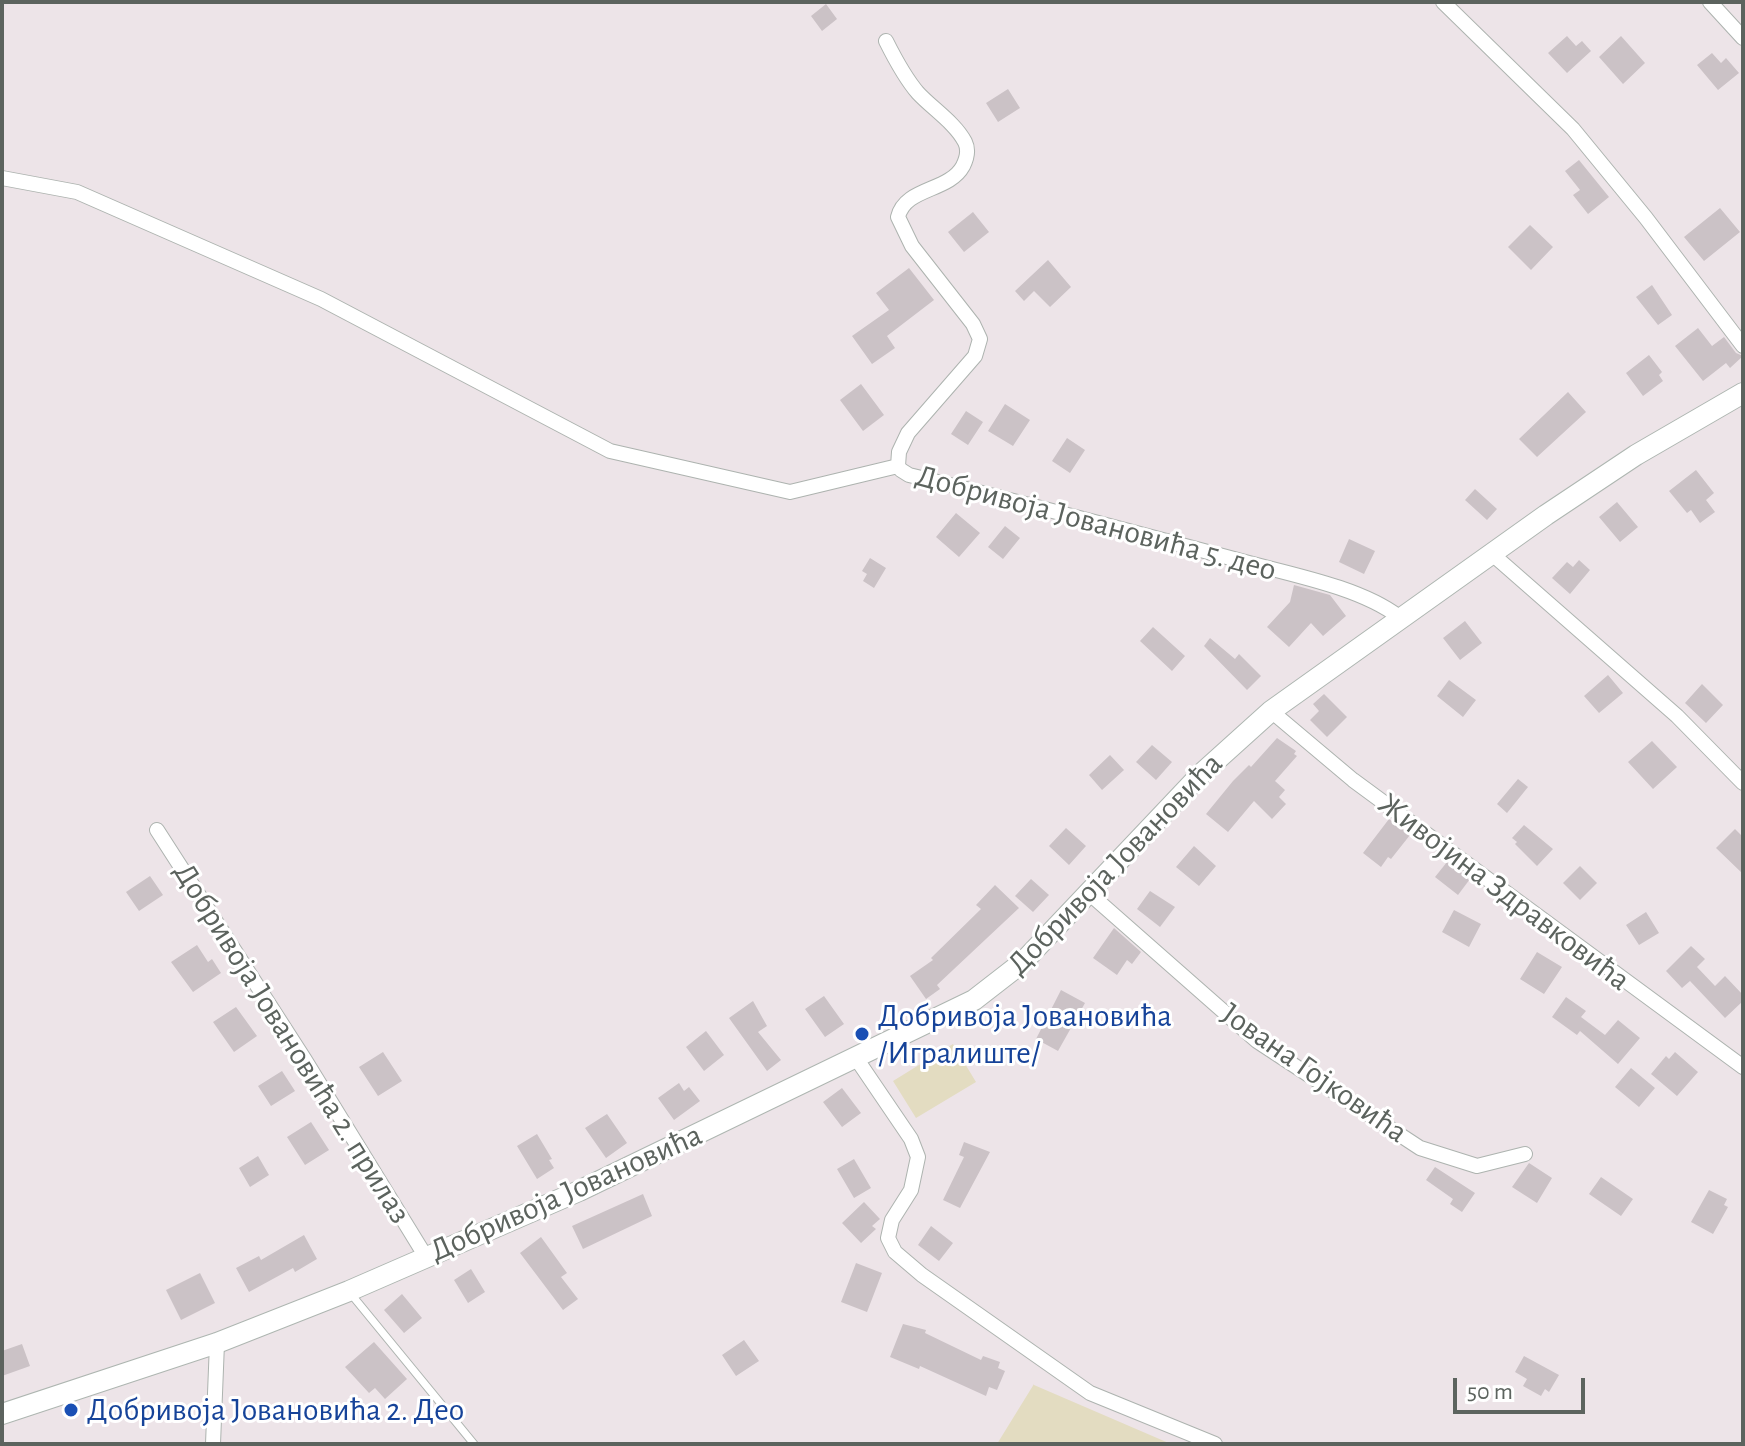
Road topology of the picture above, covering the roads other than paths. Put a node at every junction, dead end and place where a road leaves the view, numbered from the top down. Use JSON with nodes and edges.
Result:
{"nodes":[{"id":1,"x":1443,"y":2,"type":"edge"},
{"id":2,"x":1710,"y":2,"type":"edge"},
{"id":3,"x":1743,"y":38,"type":"edge"},
{"id":4,"x":886,"y":41,"type":"dead end"},
{"id":5,"x":2,"y":178,"type":"edge"},
{"id":6,"x":1743,"y":346,"type":"edge"},
{"id":7,"x":1743,"y":393,"type":"edge"},
{"id":8,"x":898,"y":466,"type":"junction"},
{"id":9,"x":1491,"y":553,"type":"junction"},
{"id":10,"x":1399,"y":617,"type":"junction"},
{"id":11,"x":1271,"y":711,"type":"junction"},
{"id":12,"x":1743,"y":783,"type":"edge"},
{"id":13,"x":157,"y":830,"type":"dead end"},
{"id":14,"x":1090,"y":894,"type":"junction"},
{"id":15,"x":856,"y":1058,"type":"junction"},
{"id":16,"x":1743,"y":1067,"type":"edge"},
{"id":17,"x":1525,"y":1154,"type":"dead end"},
{"id":18,"x":426,"y":1257,"type":"junction"},
{"id":19,"x":349,"y":1291,"type":"junction"},
{"id":20,"x":217,"y":1343,"type":"junction"},
{"id":21,"x":2,"y":1414,"type":"edge"},
{"id":22,"x":213,"y":1444,"type":"edge"},
{"id":23,"x":474,"y":1444,"type":"edge"},
{"id":24,"x":1215,"y":1444,"type":"edge"}],
"edges":[{"from":1,"to":6,"type":"street"},
{"from":2,"to":3,"type":"street"},
{"from":4,"to":8,"type":"street","name":"Добривоја Јовановића 5. део"},
{"from":5,"to":8,"type":"street"},
{"from":7,"to":9,"type":"street","name":"Добривоја Јовановића"},
{"from":8,"to":10,"type":"street","name":"Добривоја Јовановића 5. део"},
{"from":9,"to":10,"type":"street","name":"Добривоја Јовановића"},
{"from":9,"to":12,"type":"street"},
{"from":10,"to":11,"type":"street","name":"Добривоја Јовановића"},
{"from":11,"to":14,"type":"street","name":"Добривоја Јовановића"},
{"from":11,"to":16,"type":"street","name":"Живојина Здравковића"},
{"from":13,"to":18,"type":"street","name":"Добривоја Јовановића 2. прилаз"},
{"from":14,"to":15,"type":"street","name":"Добривоја Јовановића"},
{"from":14,"to":17,"type":"street","name":"Јована Гојковића"},
{"from":15,"to":18,"type":"street","name":"Добривоја Јовановића"},
{"from":15,"to":24,"type":"street"},
{"from":18,"to":19,"type":"street","name":"Добривоја Јовановића"},
{"from":19,"to":20,"type":"street","name":"Добривоја Јовановића"},
{"from":19,"to":23,"type":"lane"},
{"from":20,"to":21,"type":"street","name":"Добривоја Јовановића"},
{"from":20,"to":22,"type":"street"}]}
